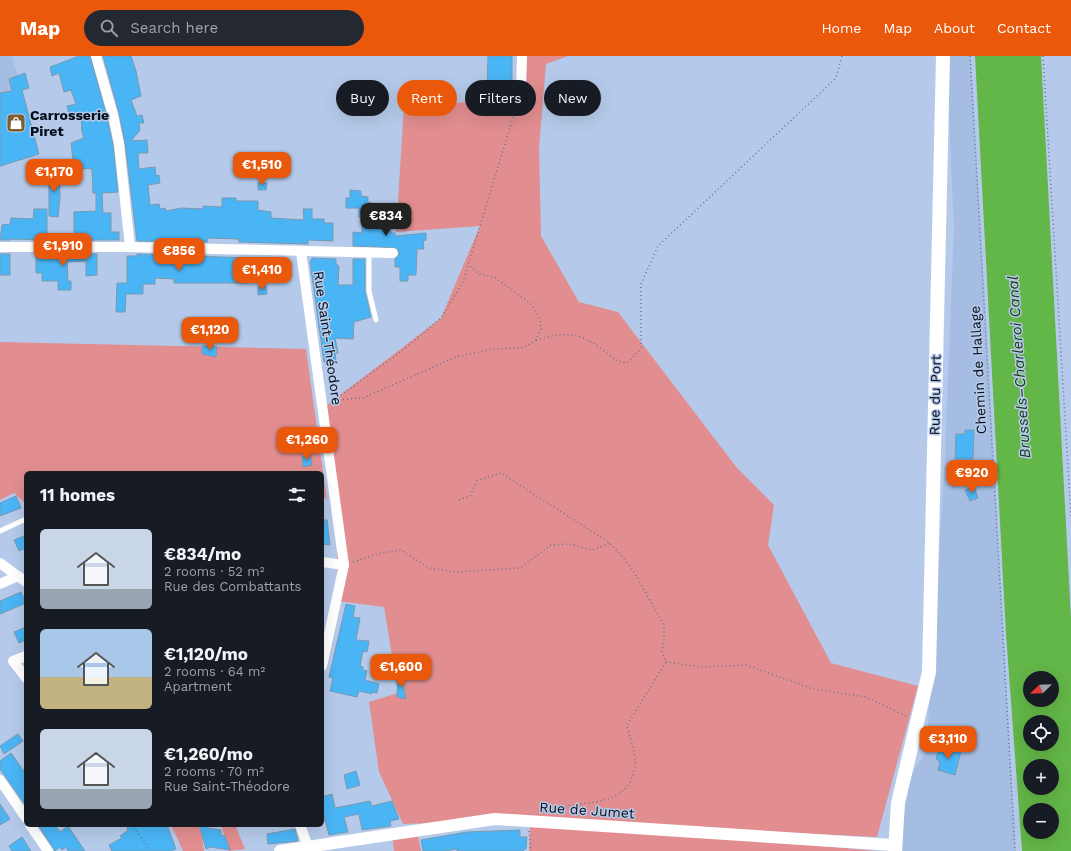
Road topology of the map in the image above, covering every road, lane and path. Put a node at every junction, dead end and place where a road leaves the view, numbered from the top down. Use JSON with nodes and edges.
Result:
{"nodes":[{"id":1,"x":96,"y":56,"type":"edge"},
{"id":2,"x":522,"y":56,"type":"edge"},
{"id":3,"x":842,"y":56,"type":"edge"},
{"id":4,"x":943,"y":56,"type":"edge"},
{"id":5,"x":970,"y":56,"type":"edge"},
{"id":6,"x":1043,"y":56,"type":"edge"},
{"id":7,"x":521,"y":80,"type":"edge"},
{"id":8,"x":514,"y":116,"type":"edge"},
{"id":9,"x":0,"y":247,"type":"edge"},
{"id":10,"x":130,"y":247,"type":"junction"},
{"id":11,"x":301,"y":252,"type":"junction"},
{"id":12,"x":369,"y":253,"type":"junction"},
{"id":13,"x":393,"y":253,"type":"dead end"},
{"id":14,"x":469,"y":265,"type":"junction"},
{"id":15,"x":376,"y":320,"type":"dead end"},
{"id":16,"x":536,"y":340,"type":"junction"},
{"id":17,"x":459,"y":500,"type":"dead end"},
{"id":18,"x":1071,"y":517,"type":"edge"},
{"id":19,"x":24,"y":520,"type":"edge"},
{"id":20,"x":0,"y":531,"type":"edge"},
{"id":21,"x":610,"y":543,"type":"junction"},
{"id":22,"x":324,"y":562,"type":"edge"},
{"id":23,"x":344,"y":562,"type":"junction"},
{"id":24,"x":0,"y":563,"type":"edge"},
{"id":25,"x":22,"y":579,"type":"edge"},
{"id":26,"x":0,"y":584,"type":"edge"},
{"id":27,"x":24,"y":657,"type":"edge"},
{"id":28,"x":324,"y":657,"type":"edge"},
{"id":29,"x":666,"y":662,"type":"junction"},
{"id":30,"x":24,"y":675,"type":"edge"},
{"id":31,"x":899,"y":714,"type":"dead end"},
{"id":32,"x":0,"y":780,"type":"edge"},
{"id":33,"x":24,"y":815,"type":"edge"},
{"id":34,"x":530,"y":821,"type":"junction"},
{"id":35,"x":562,"y":823,"type":"junction"},
{"id":36,"x":31,"y":827,"type":"edge"},
{"id":37,"x":133,"y":827,"type":"edge"},
{"id":38,"x":301,"y":827,"type":"edge"},
{"id":39,"x":308,"y":847,"type":"junction"},
{"id":40,"x":894,"y":848,"type":"edge"},
{"id":41,"x":48,"y":851,"type":"edge"},
{"id":42,"x":149,"y":851,"type":"edge"},
{"id":43,"x":280,"y":851,"type":"edge"},
{"id":44,"x":531,"y":851,"type":"edge"},
{"id":45,"x":1015,"y":851,"type":"edge"}],
"edges":[{"from":1,"to":10,"type":"street"},
{"from":2,"to":7,"type":"street"},
{"from":3,"to":16,"type":"path"},
{"from":4,"to":40,"type":"main road","name":"Rue du Port"},
{"from":5,"to":45,"type":"path","name":"Chemin de Hallage"},
{"from":6,"to":18,"type":"path"},
{"from":8,"to":14,"type":"path"},
{"from":9,"to":10,"type":"street"},
{"from":10,"to":11,"type":"street"},
{"from":11,"to":12,"type":"street"},
{"from":11,"to":23,"type":"street","name":"Rue Saint-Théodore"},
{"from":12,"to":13,"type":"street"},
{"from":12,"to":15,"type":"lane"},
{"from":14,"to":16,"type":"path"},
{"from":14,"to":16,"type":"path"},
{"from":17,"to":21,"type":"path"},
{"from":19,"to":20,"type":"lane"},
{"from":21,"to":23,"type":"path"},
{"from":21,"to":29,"type":"path"},
{"from":22,"to":23,"type":"street"},
{"from":23,"to":28,"type":"street","name":"Rue Saint-Théodore"},
{"from":24,"to":25,"type":"street"},
{"from":25,"to":26,"type":"street"},
{"from":27,"to":30,"type":"street"},
{"from":29,"to":31,"type":"path"},
{"from":29,"to":35,"type":"path"},
{"from":32,"to":33,"type":"street"},
{"from":34,"to":35,"type":"street","name":"Rue de Jumet"},
{"from":34,"to":39,"type":"street","name":"Rue de Jumet"},
{"from":34,"to":44,"type":"path"},
{"from":35,"to":40,"type":"street","name":"Rue de Jumet"},
{"from":36,"to":41,"type":"street"},
{"from":37,"to":42,"type":"path"},
{"from":38,"to":39,"type":"street"},
{"from":39,"to":43,"type":"street","name":"Rue de Jumet"}]}
